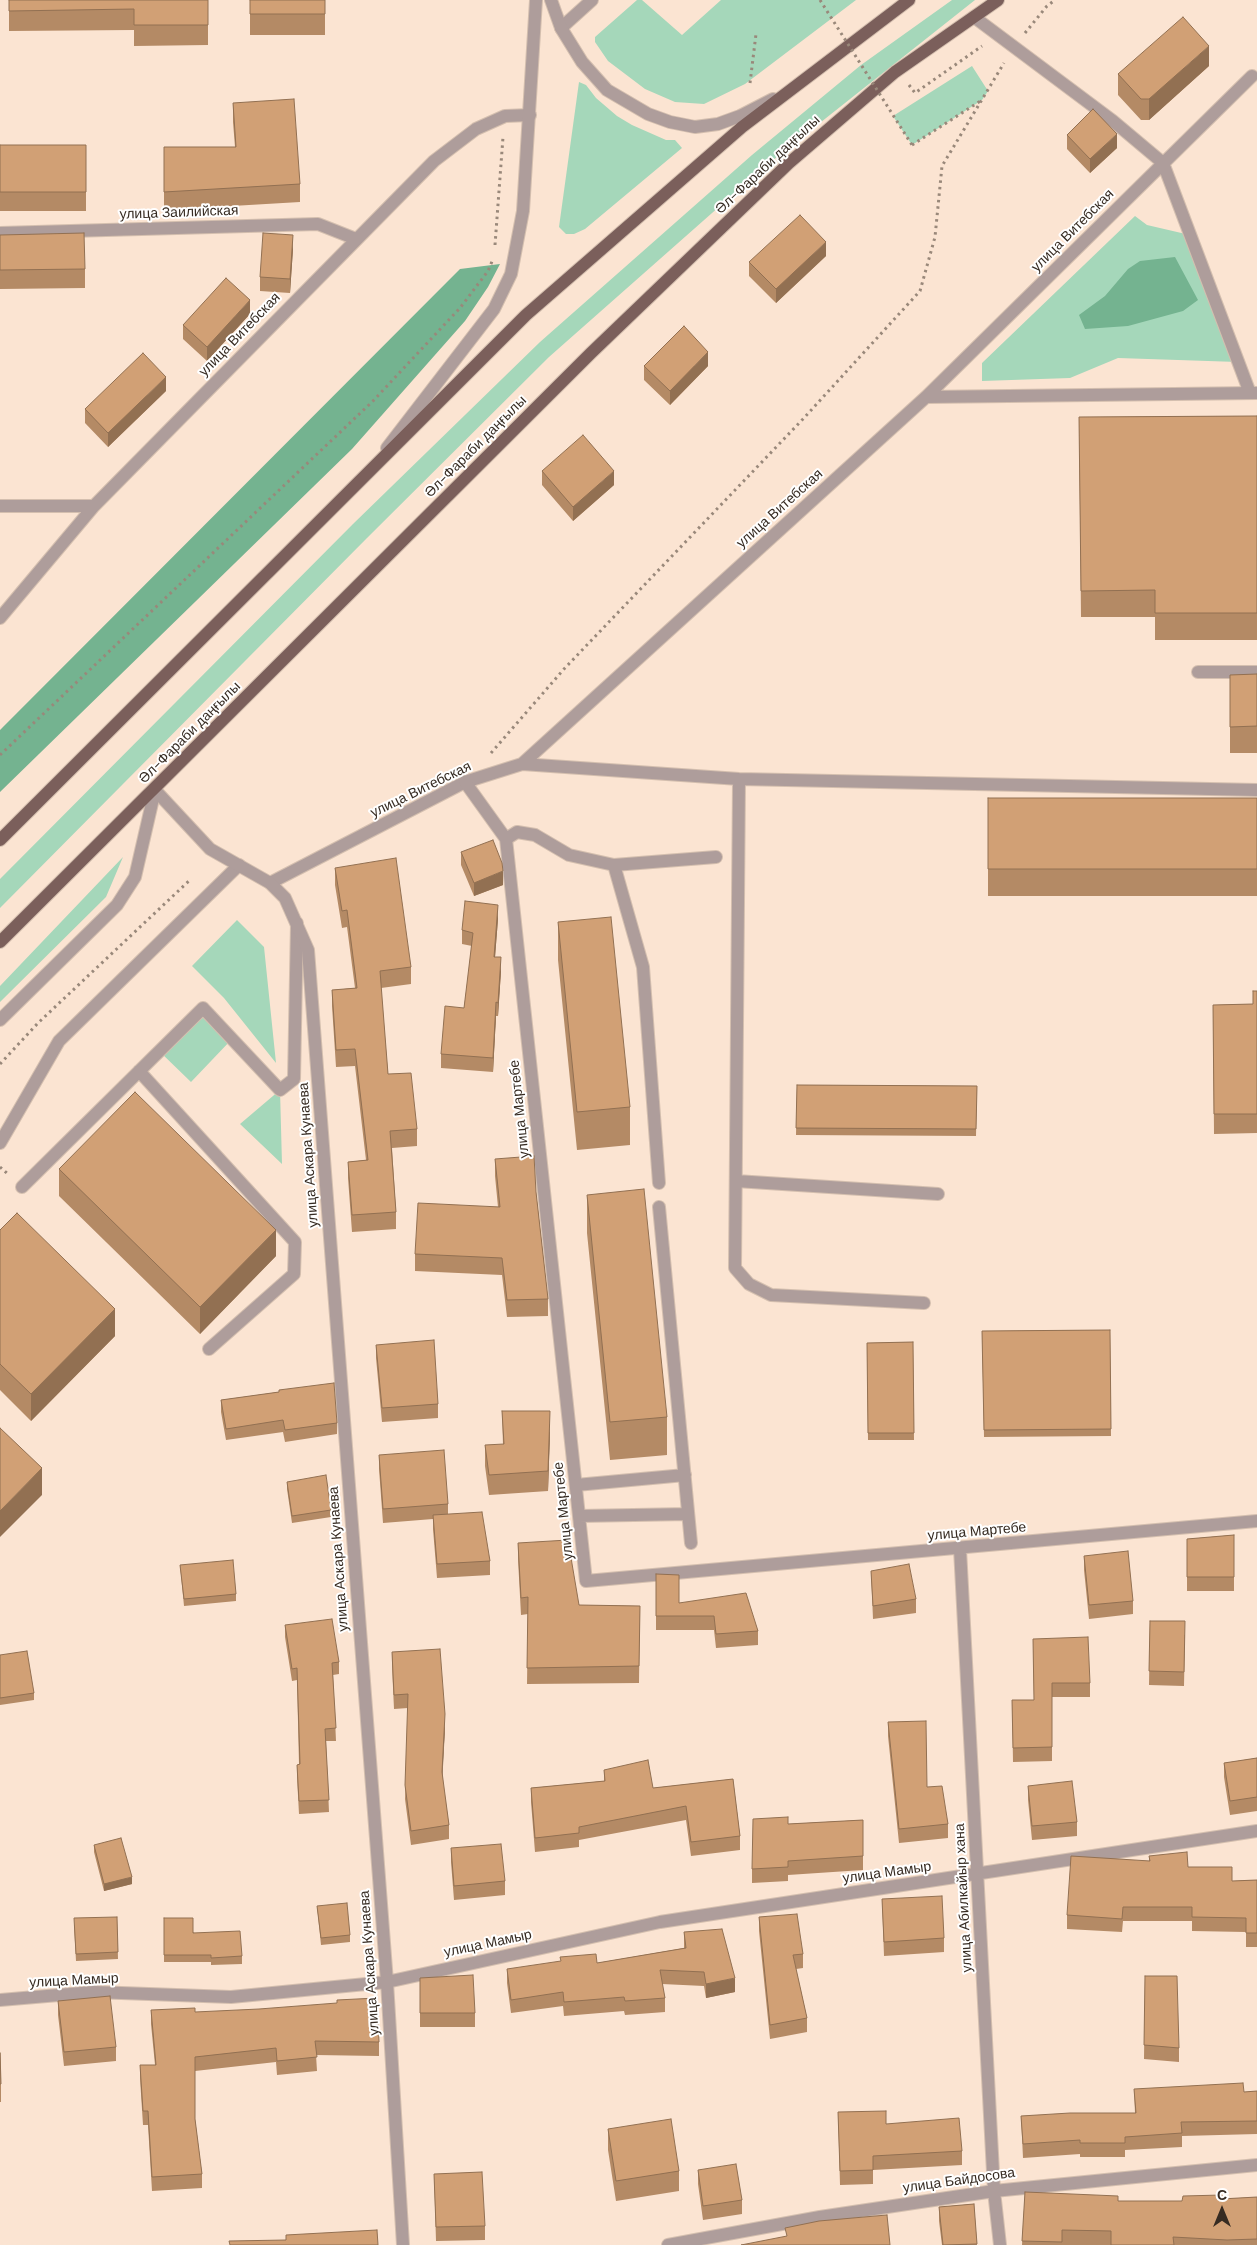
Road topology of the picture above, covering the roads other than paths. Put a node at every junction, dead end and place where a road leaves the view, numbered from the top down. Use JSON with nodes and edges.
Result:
{"nodes":[{"id":1,"x":536,"y":0,"type":"edge"},
{"id":2,"x":551,"y":0,"type":"edge"},
{"id":3,"x":592,"y":0,"type":"edge"},
{"id":4,"x":909,"y":0,"type":"edge"},
{"id":5,"x":998,"y":0,"type":"edge"},
{"id":6,"x":974,"y":17,"type":"junction"},
{"id":7,"x":561,"y":28,"type":"junction"},
{"id":8,"x":1252,"y":76,"type":"dead end"},
{"id":9,"x":791,"y":90,"type":"junction"},
{"id":10,"x":530,"y":115,"type":"junction"},
{"id":11,"x":1163,"y":163,"type":"junction"},
{"id":12,"x":0,"y":233,"type":"edge"},
{"id":13,"x":356,"y":239,"type":"junction"},
{"id":14,"x":1253,"y":393,"type":"edge"},
{"id":15,"x":926,"y":397,"type":"junction"},
{"id":16,"x":364,"y":477,"type":"junction"},
{"id":17,"x":0,"y":506,"type":"edge"},
{"id":18,"x":94,"y":506,"type":"junction"},
{"id":19,"x":0,"y":618,"type":"edge"},
{"id":20,"x":1198,"y":672,"type":"dead end"},
{"id":21,"x":1257,"y":672,"type":"edge"},
{"id":22,"x":522,"y":764,"type":"junction"},
{"id":23,"x":739,"y":779,"type":"junction"},
{"id":24,"x":466,"y":782,"type":"junction"},
{"id":25,"x":155,"y":790,"type":"junction"},
{"id":26,"x":1257,"y":790,"type":"edge"},
{"id":27,"x":506,"y":839,"type":"junction"},
{"id":28,"x":0,"y":840,"type":"edge"},
{"id":29,"x":716,"y":858,"type":"dead end"},
{"id":30,"x":239,"y":865,"type":"junction"},
{"id":31,"x":614,"y":866,"type":"junction"},
{"id":32,"x":270,"y":883,"type":"junction"},
{"id":33,"x":297,"y":923,"type":"junction"},
{"id":34,"x":0,"y":942,"type":"edge"},
{"id":35,"x":0,"y":1020,"type":"edge"},
{"id":36,"x":139,"y":1071,"type":"junction"},
{"id":37,"x":0,"y":1143,"type":"edge"},
{"id":38,"x":736,"y":1180,"type":"junction"},
{"id":39,"x":659,"y":1183,"type":"dead end"},
{"id":40,"x":22,"y":1187,"type":"dead end"},
{"id":41,"x":938,"y":1194,"type":"dead end"},
{"id":42,"x":659,"y":1207,"type":"dead end"},
{"id":43,"x":924,"y":1303,"type":"dead end"},
{"id":44,"x":209,"y":1349,"type":"dead end"},
{"id":45,"x":685,"y":1475,"type":"junction"},
{"id":46,"x":576,"y":1485,"type":"junction"},
{"id":47,"x":688,"y":1514,"type":"junction"},
{"id":48,"x":579,"y":1516,"type":"junction"},
{"id":49,"x":1257,"y":1521,"type":"edge"},
{"id":50,"x":691,"y":1543,"type":"dead end"},
{"id":51,"x":960,"y":1549,"type":"junction"},
{"id":52,"x":1257,"y":1831,"type":"edge"},
{"id":53,"x":978,"y":1874,"type":"junction"},
{"id":54,"x":387,"y":1982,"type":"junction"},
{"id":55,"x":0,"y":2000,"type":"edge"},
{"id":56,"x":1257,"y":2165,"type":"edge"},
{"id":57,"x":994,"y":2190,"type":"junction"},
{"id":58,"x":403,"y":2245,"type":"edge"},
{"id":59,"x":668,"y":2245,"type":"edge"},
{"id":60,"x":1000,"y":2245,"type":"edge"}],
"edges":[{"from":1,"to":10,"type":"street"},
{"from":2,"to":7,"type":"street"},
{"from":3,"to":7,"type":"street"},
{"from":4,"to":9,"type":"main road"},
{"from":5,"to":6,"type":"main road","name":"Әл-Фараби даңғылы"},
{"from":6,"to":11,"type":"street"},
{"from":6,"to":25,"type":"main road","name":"Әл-Фараби даңғылы"},
{"from":7,"to":9,"type":"street"},
{"from":8,"to":11,"type":"street","name":"улица Витебская"},
{"from":9,"to":16,"type":"main road"},
{"from":10,"to":13,"type":"street","name":"улица Витебская"},
{"from":10,"to":16,"type":"street"},
{"from":11,"to":14,"type":"street"},
{"from":11,"to":15,"type":"street","name":"улица Витебская"},
{"from":12,"to":13,"type":"street","name":"улица Заилийская"},
{"from":13,"to":18,"type":"street","name":"улица Витебская"},
{"from":14,"to":15,"type":"street"},
{"from":15,"to":22,"type":"street","name":"улица Витебская"},
{"from":16,"to":28,"type":"main road"},
{"from":17,"to":18,"type":"street"},
{"from":18,"to":19,"type":"street","name":"улица Витебская"},
{"from":20,"to":21,"type":"street"},
{"from":22,"to":23,"type":"street"},
{"from":22,"to":24,"type":"street","name":"улица Витебская"},
{"from":23,"to":26,"type":"street"},
{"from":23,"to":38,"type":"street"},
{"from":24,"to":27,"type":"street","name":"улица Мартебе"},
{"from":24,"to":32,"type":"street","name":"улица Витебская"},
{"from":25,"to":30,"type":"street","name":"улица Аскара Кунаева"},
{"from":25,"to":34,"type":"main road","name":"Әл-Фараби даңғылы"},
{"from":25,"to":35,"type":"street"},
{"from":27,"to":31,"type":"street"},
{"from":27,"to":46,"type":"street","name":"улица Мартебе"},
{"from":29,"to":31,"type":"street"},
{"from":30,"to":32,"type":"street","name":"улица Аскара Кунаева"},
{"from":30,"to":37,"type":"street"},
{"from":31,"to":39,"type":"street"},
{"from":32,"to":33,"type":"street","name":"улица Аскара Кунаева"},
{"from":33,"to":36,"type":"street"},
{"from":33,"to":54,"type":"street","name":"улица Аскара Кунаева"},
{"from":36,"to":40,"type":"street"},
{"from":36,"to":44,"type":"street"},
{"from":38,"to":41,"type":"street"},
{"from":38,"to":43,"type":"street"},
{"from":42,"to":45,"type":"street"},
{"from":45,"to":46,"type":"street"},
{"from":45,"to":47,"type":"street"},
{"from":46,"to":48,"type":"street","name":"улица Мартебе"},
{"from":47,"to":48,"type":"street"},
{"from":47,"to":50,"type":"street"},
{"from":48,"to":51,"type":"street","name":"улица Мартебе"},
{"from":49,"to":51,"type":"street","name":"улица Мартебе"},
{"from":51,"to":53,"type":"street","name":"улица Абилкайыр хана"},
{"from":52,"to":53,"type":"street","name":"улица Мамыр"},
{"from":53,"to":54,"type":"street","name":"улица Мамыр"},
{"from":53,"to":57,"type":"street","name":"улица Абилкайыр хана"},
{"from":54,"to":55,"type":"street","name":"улица Мамыр"},
{"from":54,"to":58,"type":"street","name":"улица Аскара Кунаева"},
{"from":56,"to":57,"type":"street","name":"улица Байдосова"},
{"from":57,"to":59,"type":"street","name":"улица Байдосова"},
{"from":57,"to":60,"type":"street","name":"улица Абилкайыр хана"}]}
